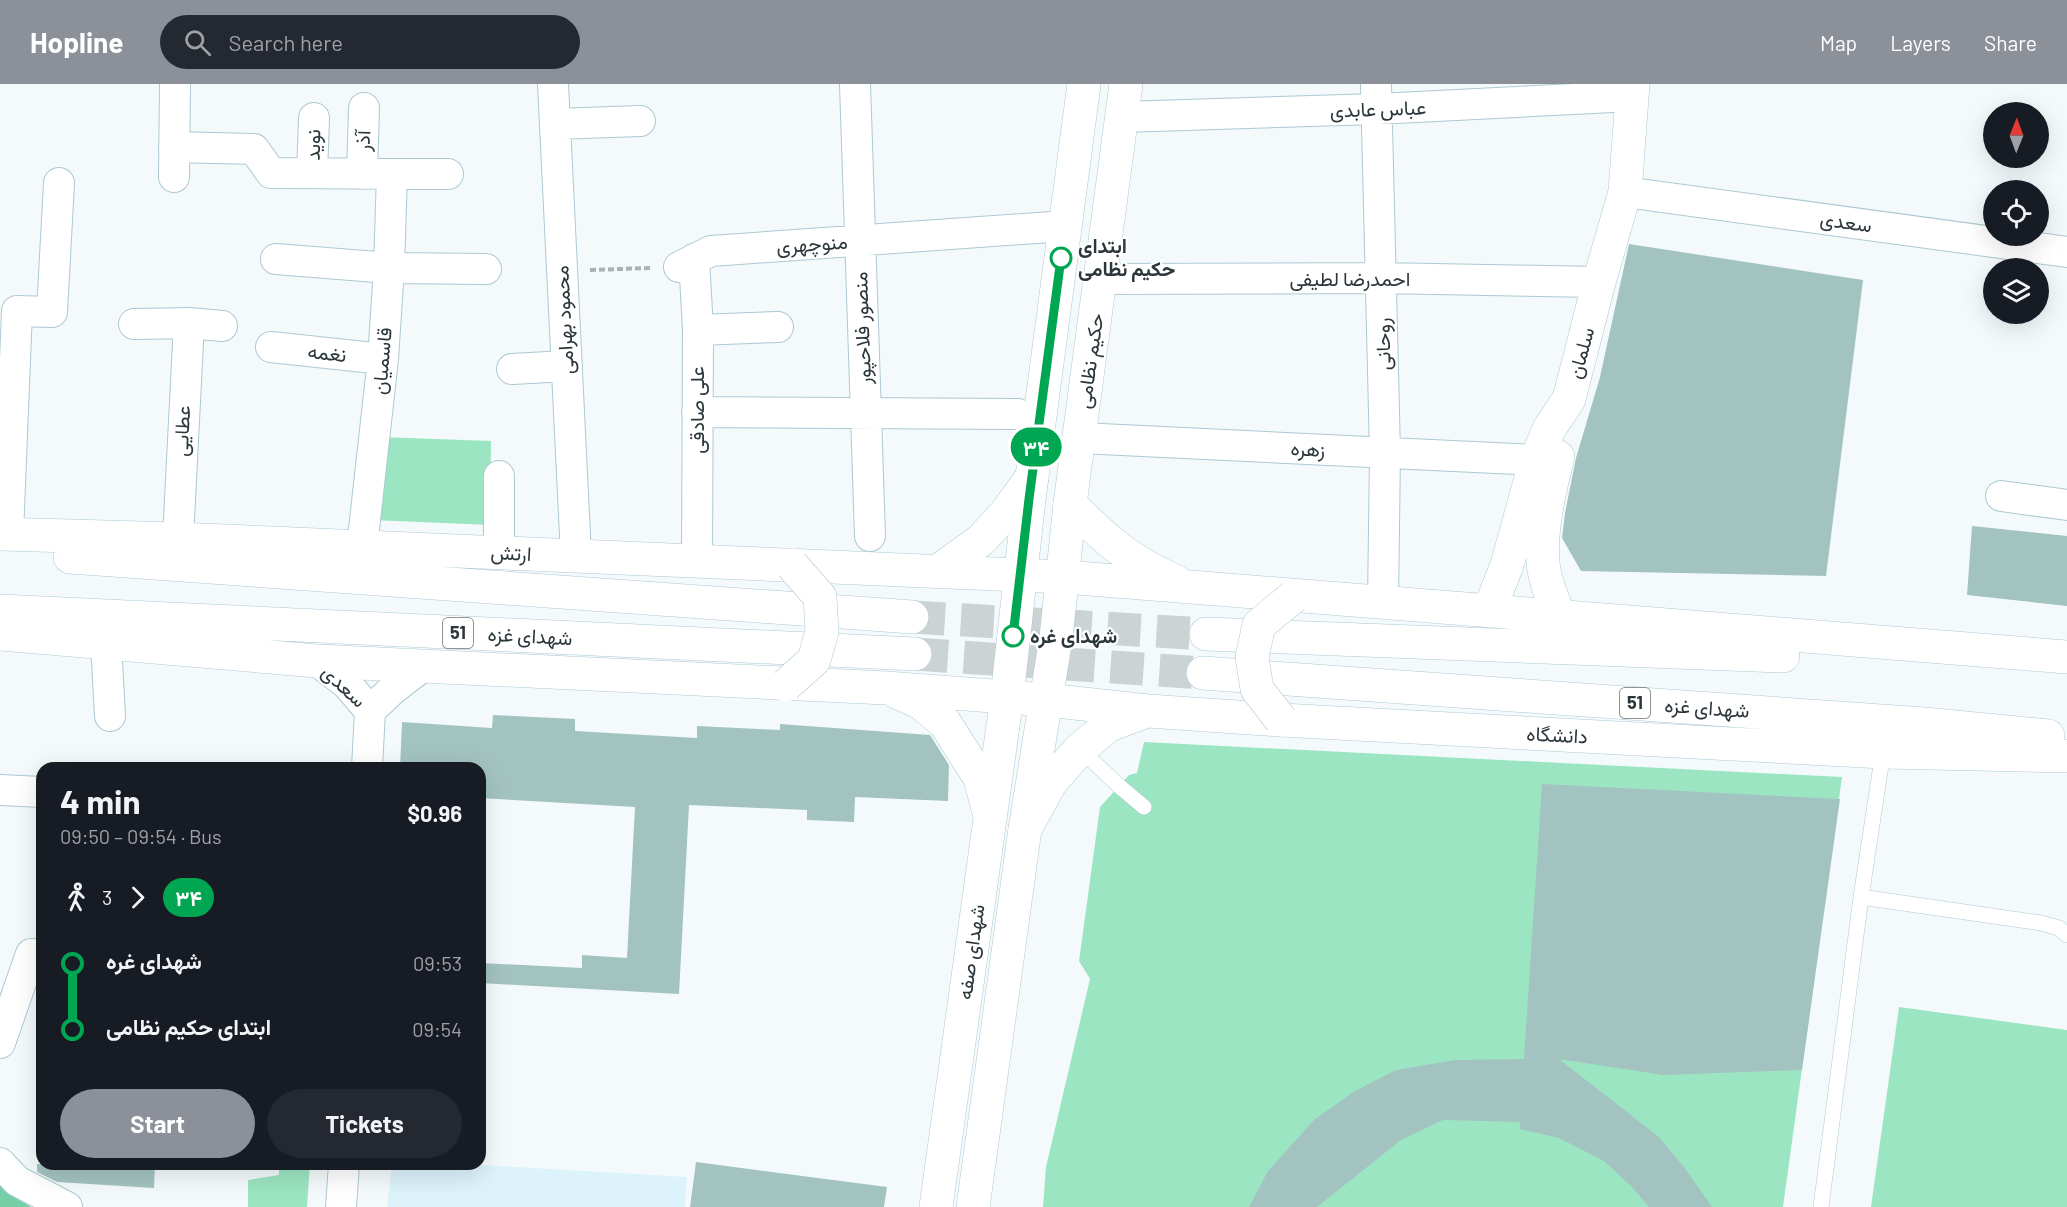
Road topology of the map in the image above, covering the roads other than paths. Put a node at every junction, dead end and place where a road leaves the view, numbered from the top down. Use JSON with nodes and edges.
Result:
{"nodes":[{"id":1,"x":175,"y":84,"type":"edge"},
{"id":2,"x":553,"y":84,"type":"edge"},
{"id":3,"x":855,"y":84,"type":"edge"},
{"id":4,"x":1084,"y":84,"type":"edge"},
{"id":5,"x":1126,"y":84,"type":"edge"},
{"id":6,"x":1633,"y":90,"type":"edge"},
{"id":7,"x":1376,"y":97,"type":"edge"},
{"id":8,"x":364,"y":108,"type":"dead end"},
{"id":9,"x":1122,"y":117,"type":"junction"},
{"id":10,"x":314,"y":118,"type":"dead end"},
{"id":11,"x":640,"y":121,"type":"dead end"},
{"id":12,"x":555,"y":124,"type":"junction"},
{"id":13,"x":174,"y":147,"type":"junction"},
{"id":14,"x":312,"y":173,"type":"junction"},
{"id":15,"x":362,"y":174,"type":"junction"},
{"id":16,"x":392,"y":174,"type":"junction"},
{"id":17,"x":448,"y":174,"type":"dead end"},
{"id":18,"x":174,"y":177,"type":"dead end"},
{"id":19,"x":59,"y":183,"type":"dead end"},
{"id":20,"x":1625,"y":192,"type":"junction"},
{"id":21,"x":1065,"y":226,"type":"junction"},
{"id":22,"x":860,"y":241,"type":"junction"},
{"id":23,"x":2067,"y":252,"type":"edge"},
{"id":24,"x":276,"y":259,"type":"dead end"},
{"id":25,"x":687,"y":263,"type":"joint"},
{"id":26,"x":389,"y":268,"type":"junction"},
{"id":27,"x":486,"y":270,"type":"dead end"},
{"id":28,"x":1381,"y":278,"type":"junction"},
{"id":29,"x":1101,"y":279,"type":"junction"},
{"id":30,"x":1599,"y":282,"type":"junction"},
{"id":31,"x":189,"y":323,"type":"junction"},
{"id":32,"x":134,"y":324,"type":"dead end"},
{"id":33,"x":222,"y":326,"type":"dead end"},
{"id":34,"x":778,"y":327,"type":"dead end"},
{"id":35,"x":698,"y":330,"type":"junction"},
{"id":36,"x":271,"y":347,"type":"dead end"},
{"id":37,"x":383,"y":359,"type":"junction"},
{"id":38,"x":567,"y":366,"type":"junction"},
{"id":39,"x":512,"y":369,"type":"dead end"},
{"id":40,"x":1569,"y":399,"type":"junction"},
{"id":41,"x":697,"y":412,"type":"junction"},
{"id":42,"x":865,"y":413,"type":"junction"},
{"id":43,"x":1029,"y":414,"type":"junction"},
{"id":44,"x":1080,"y":438,"type":"junction"},
{"id":45,"x":1385,"y":453,"type":"junction"},
{"id":46,"x":1536,"y":460,"type":"junction"},
{"id":47,"x":499,"y":476,"type":"dead end"},
{"id":48,"x":1032,"y":477,"type":"junction"},
{"id":49,"x":2001,"y":496,"type":"dead end"},
{"id":50,"x":1070,"y":504,"type":"junction"},
{"id":51,"x":2067,"y":505,"type":"edge"},
{"id":52,"x":1025,"y":534,"type":"junction"},
{"id":53,"x":870,"y":536,"type":"dead end"},
{"id":54,"x":178,"y":539,"type":"junction"},
{"id":55,"x":3,"y":540,"type":"edge"},
{"id":56,"x":1066,"y":542,"type":"junction"},
{"id":57,"x":362,"y":547,"type":"junction"},
{"id":58,"x":499,"y":553,"type":"junction"},
{"id":59,"x":576,"y":556,"type":"junction"},
{"id":60,"x":697,"y":562,"type":"junction"},
{"id":61,"x":1543,"y":564,"type":"junction"},
{"id":62,"x":1507,"y":565,"type":"junction"},
{"id":63,"x":792,"y":566,"type":"junction"},
{"id":64,"x":937,"y":572,"type":"junction"},
{"id":65,"x":1021,"y":575,"type":"junction"},
{"id":66,"x":1063,"y":577,"type":"junction"},
{"id":67,"x":1193,"y":588,"type":"junction"},
{"id":68,"x":1294,"y":596,"type":"junction"},
{"id":69,"x":1383,"y":603,"type":"junction"},
{"id":70,"x":0,"y":611,"type":"edge"},
{"id":71,"x":1489,"y":611,"type":"junction"},
{"id":72,"x":912,"y":617,"type":"tunnel mouth"},
{"id":73,"x":1560,"y":617,"type":"junction"},
{"id":74,"x":0,"y":634,"type":"edge"},
{"id":75,"x":1206,"y":634,"type":"tunnel mouth"},
{"id":76,"x":106,"y":643,"type":"junction"},
{"id":77,"x":915,"y":654,"type":"tunnel mouth"},
{"id":78,"x":2067,"y":657,"type":"edge"},
{"id":79,"x":317,"y":662,"type":"junction"},
{"id":80,"x":423,"y":666,"type":"junction"},
{"id":81,"x":2067,"y":666,"type":"edge"},
{"id":82,"x":1203,"y":673,"type":"tunnel mouth"},
{"id":83,"x":786,"y":685,"type":"junction"},
{"id":84,"x":886,"y":688,"type":"junction"},
{"id":85,"x":1007,"y":697,"type":"junction"},
{"id":86,"x":1047,"y":699,"type":"junction"},
{"id":87,"x":370,"y":711,"type":"junction"},
{"id":88,"x":1148,"y":711,"type":"junction"},
{"id":89,"x":110,"y":716,"type":"dead end"},
{"id":90,"x":1281,"y":720,"type":"junction"},
{"id":91,"x":2067,"y":737,"type":"edge"},
{"id":92,"x":1080,"y":749,"type":"junction"},
{"id":93,"x":1883,"y":752,"type":"junction"},
{"id":94,"x":2067,"y":756,"type":"edge"},
{"id":95,"x":367,"y":762,"type":"edge"},
{"id":96,"x":0,"y":790,"type":"edge"},
{"id":97,"x":36,"y":792,"type":"edge"},
{"id":98,"x":1144,"y":807,"type":"dead end"},
{"id":99,"x":990,"y":816,"type":"junction"},
{"id":100,"x":1025,"y":829,"type":"junction"},
{"id":101,"x":1861,"y":897,"type":"junction"},
{"id":102,"x":2067,"y":935,"type":"edge"},
{"id":103,"x":36,"y":954,"type":"edge"},
{"id":104,"x":0,"y":1043,"type":"edge"},
{"id":105,"x":0,"y":1163,"type":"edge"},
{"id":106,"x":344,"y":1170,"type":"edge"},
{"id":107,"x":67,"y":1207,"type":"edge"},
{"id":108,"x":341,"y":1207,"type":"edge"},
{"id":109,"x":936,"y":1207,"type":"edge"},
{"id":110,"x":973,"y":1207,"type":"edge"},
{"id":111,"x":1821,"y":1207,"type":"edge"}],
"edges":[{"from":1,"to":13,"type":"street"},
{"from":2,"to":12,"type":"street","name":"محمود بهرامی"},
{"from":3,"to":22,"type":"street","name":"منصور فلاحپور"},
{"from":4,"to":21,"type":"main road"},
{"from":5,"to":9,"type":"main road","name":"حکیم نظامی"},
{"from":6,"to":7,"type":"street","name":"عباس عابدی"},
{"from":6,"to":20,"type":"main road","name":"سلمان"},
{"from":7,"to":9,"type":"street","name":"عباس عابدی"},
{"from":7,"to":28,"type":"street","name":"روحانی"},
{"from":8,"to":15,"type":"street","name":"آذر"},
{"from":9,"to":29,"type":"main road","name":"حکیم نظامی"},
{"from":10,"to":14,"type":"street","name":"نوید"},
{"from":11,"to":12,"type":"street"},
{"from":12,"to":38,"type":"street","name":"محمود بهرامی"},
{"from":13,"to":14,"type":"street"},
{"from":13,"to":18,"type":"street"},
{"from":14,"to":15,"type":"street"},
{"from":15,"to":16,"type":"street"},
{"from":16,"to":17,"type":"street"},
{"from":16,"to":26,"type":"street","name":"قاسمیان"},
{"from":19,"to":55,"type":"street"},
{"from":20,"to":23,"type":"street","name":"سعدی"},
{"from":20,"to":30,"type":"main road","name":"سلمان"},
{"from":21,"to":22,"type":"street","name":"منوچهری"},
{"from":21,"to":43,"type":"main road"},
{"from":22,"to":25,"type":"street","name":"منوچهری"},
{"from":22,"to":42,"type":"street","name":"منصور فلاحپور"},
{"from":24,"to":26,"type":"street"},
{"from":25,"to":35,"type":"street","name":"علی صادقی"},
{"from":26,"to":27,"type":"street"},
{"from":26,"to":37,"type":"street","name":"قاسمیان"},
{"from":28,"to":29,"type":"street","name":"احمدرضا لطیفی"},
{"from":28,"to":30,"type":"street","name":"احمدرضا لطیفی"},
{"from":28,"to":45,"type":"street","name":"روحانی"},
{"from":29,"to":44,"type":"main road","name":"حکیم نظامی"},
{"from":30,"to":40,"type":"main road","name":"سلمان"},
{"from":31,"to":32,"type":"street"},
{"from":31,"to":33,"type":"street"},
{"from":31,"to":54,"type":"street","name":"عطایی"},
{"from":34,"to":35,"type":"street"},
{"from":35,"to":41,"type":"street","name":"علی صادقی"},
{"from":36,"to":37,"type":"street","name":"نغمه"},
{"from":37,"to":57,"type":"street","name":"قاسمیان"},
{"from":38,"to":39,"type":"street"},
{"from":38,"to":59,"type":"street","name":"محمود بهرامی"},
{"from":40,"to":46,"type":"main road","name":"سلمان"},
{"from":40,"to":61,"type":"main road"},
{"from":41,"to":42,"type":"street"},
{"from":41,"to":60,"type":"street","name":"علی صادقی"},
{"from":42,"to":43,"type":"street"},
{"from":42,"to":53,"type":"street","name":"منصور فلاحپور"},
{"from":43,"to":48,"type":"main road"},
{"from":44,"to":45,"type":"street","name":"زهره"},
{"from":44,"to":50,"type":"main road","name":"حکیم نظامی"},
{"from":45,"to":46,"type":"street","name":"زهره"},
{"from":45,"to":69,"type":"street","name":"روحانی"},
{"from":46,"to":62,"type":"main road","name":"سلمان"},
{"from":47,"to":58,"type":"street"},
{"from":48,"to":52,"type":"main road"},
{"from":48,"to":64,"type":"main road"},
{"from":49,"to":51,"type":"street"},
{"from":50,"to":56,"type":"main road","name":"حکیم نظامی"},
{"from":50,"to":67,"type":"main road"},
{"from":52,"to":56,"type":"main road"},
{"from":52,"to":65,"type":"main road"},
{"from":54,"to":55,"type":"main road","name":"ارتش"},
{"from":54,"to":57,"type":"main road","name":"ارتش"},
{"from":55,"to":72,"type":"main road"},
{"from":56,"to":66,"type":"main road","name":"حکیم نظامی"},
{"from":57,"to":58,"type":"main road","name":"ارتش"},
{"from":58,"to":59,"type":"main road","name":"ارتش"},
{"from":59,"to":60,"type":"main road","name":"ارتش"},
{"from":60,"to":63,"type":"main road","name":"ارتش"},
{"from":61,"to":62,"type":"main road"},
{"from":61,"to":73,"type":"main road"},
{"from":62,"to":71,"type":"main road","name":"سلمان"},
{"from":63,"to":64,"type":"main road","name":"ارتش"},
{"from":63,"to":83,"type":"main road","bridge":true},
{"from":64,"to":65,"type":"main road","name":"ارتش"},
{"from":65,"to":66,"type":"main road","name":"ارتش"},
{"from":65,"to":85,"type":"main road","name":"شهدای صفه"},
{"from":66,"to":67,"type":"main road"},
{"from":66,"to":86,"type":"main road","name":"حکیم نظامی"},
{"from":67,"to":68,"type":"main road"},
{"from":68,"to":69,"type":"main road"},
{"from":68,"to":90,"type":"main road","bridge":true},
{"from":69,"to":71,"type":"main road"},
{"from":70,"to":77,"type":"main road","name":"شهدای غزه","number":"51"},
{"from":71,"to":73,"type":"main road"},
{"from":73,"to":78,"type":"main road"},
{"from":74,"to":76,"type":"main road"},
{"from":75,"to":81,"type":"main road"},
{"from":76,"to":79,"type":"main road"},
{"from":76,"to":89,"type":"street"},
{"from":79,"to":80,"type":"main road"},
{"from":79,"to":87,"type":"street","name":"سعدی"},
{"from":80,"to":83,"type":"main road"},
{"from":80,"to":87,"type":"street"},
{"from":82,"to":91,"type":"main road","name":"شهدای غزه","number":"51"},
{"from":83,"to":84,"type":"main road"},
{"from":84,"to":85,"type":"main road"},
{"from":84,"to":99,"type":"main road"},
{"from":85,"to":86,"type":"main road","name":"دانشگاه"},
{"from":85,"to":99,"type":"main road","name":"شهدای صفه"},
{"from":86,"to":88,"type":"main road","name":"دانشگاه"},
{"from":86,"to":100,"type":"main road","name":"شهدای صفه"},
{"from":87,"to":95,"type":"street"},
{"from":88,"to":90,"type":"main road","name":"دانشگاه"},
{"from":88,"to":92,"type":"main road"},
{"from":90,"to":93,"type":"main road","name":"دانشگاه"},
{"from":92,"to":98,"type":"lane"},
{"from":92,"to":100,"type":"main road"},
{"from":93,"to":94,"type":"main road","name":"دانشگاه"},
{"from":93,"to":101,"type":"lane"},
{"from":96,"to":97,"type":"street"},
{"from":99,"to":109,"type":"main road","name":"شهدای صفه"},
{"from":100,"to":110,"type":"main road","name":"شهدای صفه"},
{"from":101,"to":102,"type":"lane"},
{"from":101,"to":111,"type":"lane"},
{"from":103,"to":104,"type":"street"},
{"from":105,"to":107,"type":"street"},
{"from":106,"to":108,"type":"street"}]}
